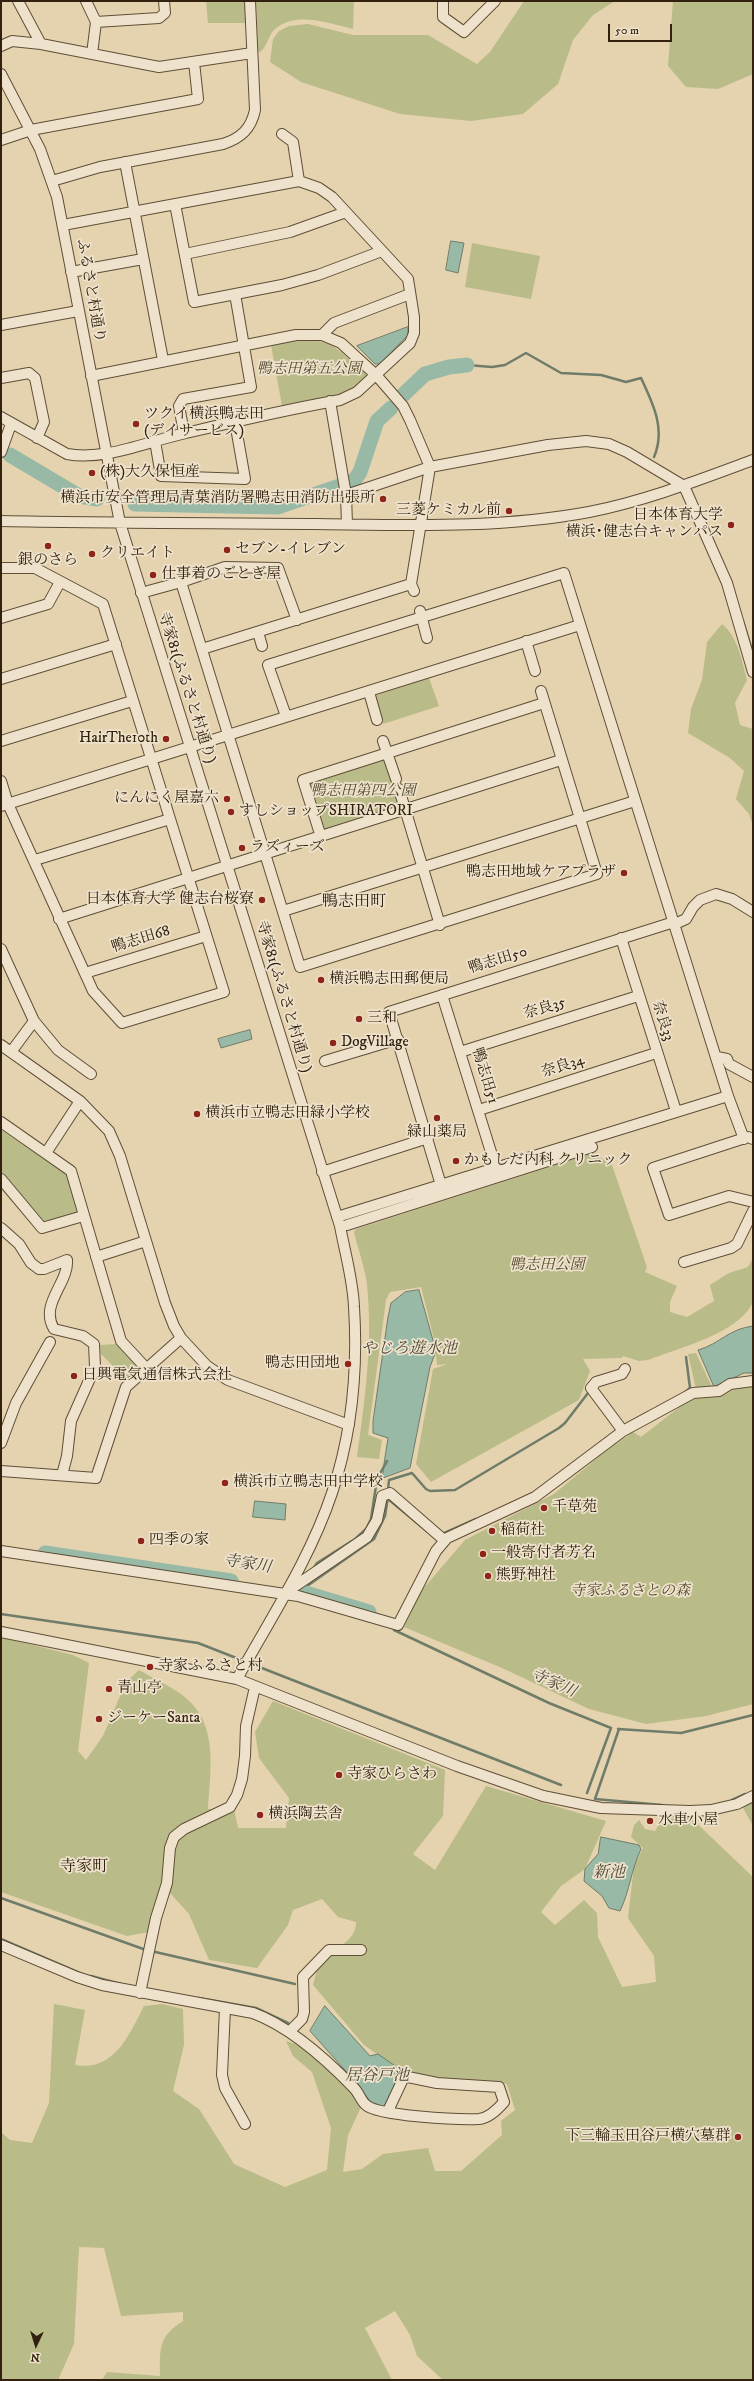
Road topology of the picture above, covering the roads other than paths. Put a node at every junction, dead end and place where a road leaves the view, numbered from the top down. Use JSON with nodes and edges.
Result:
{"nodes":[{"id":1,"x":18,"y":1,"type":"edge"},
{"id":2,"x":86,"y":1,"type":"edge"},
{"id":3,"x":164,"y":1,"type":"edge"},
{"id":4,"x":250,"y":1,"type":"edge"},
{"id":5,"x":443,"y":1,"type":"edge"},
{"id":6,"x":495,"y":1,"type":"edge"},
{"id":7,"x":96,"y":22,"type":"junction"},
{"id":8,"x":41,"y":44,"type":"junction"},
{"id":9,"x":1,"y":46,"type":"edge"},
{"id":10,"x":252,"y":53,"type":"junction"},
{"id":11,"x":92,"y":54,"type":"junction"},
{"id":12,"x":194,"y":62,"type":"junction"},
{"id":13,"x":1,"y":74,"type":"edge"},
{"id":14,"x":31,"y":130,"type":"junction"},
{"id":15,"x":282,"y":134,"type":"dead end"},
{"id":16,"x":1,"y":140,"type":"edge"},
{"id":17,"x":125,"y":162,"type":"junction"},
{"id":18,"x":52,"y":181,"type":"junction"},
{"id":19,"x":299,"y":181,"type":"junction"},
{"id":20,"x":175,"y":204,"type":"junction"},
{"id":21,"x":346,"y":212,"type":"junction"},
{"id":22,"x":135,"y":214,"type":"junction"},
{"id":23,"x":63,"y":225,"type":"junction"},
{"id":24,"x":382,"y":250,"type":"junction"},
{"id":25,"x":185,"y":254,"type":"junction"},
{"id":26,"x":143,"y":259,"type":"junction"},
{"id":27,"x":71,"y":272,"type":"junction"},
{"id":28,"x":235,"y":294,"type":"junction"},
{"id":29,"x":410,"y":294,"type":"junction"},
{"id":30,"x":78,"y":311,"type":"junction"},
{"id":31,"x":1,"y":325,"type":"edge"},
{"id":32,"x":322,"y":335,"type":"junction"},
{"id":33,"x":245,"y":344,"type":"junction"},
{"id":34,"x":163,"y":360,"type":"junction"},
{"id":35,"x":91,"y":376,"type":"junction"},
{"id":36,"x":377,"y":376,"type":"junction"},
{"id":37,"x":1,"y":378,"type":"edge"},
{"id":38,"x":330,"y":401,"type":"junction"},
{"id":39,"x":1,"y":417,"type":"edge"},
{"id":40,"x":235,"y":422,"type":"junction"},
{"id":41,"x":11,"y":424,"type":"junction"},
{"id":42,"x":184,"y":433,"type":"junction"},
{"id":43,"x":37,"y":438,"type":"junction"},
{"id":44,"x":155,"y":441,"type":"junction"},
{"id":45,"x":1,"y":452,"type":"edge"},
{"id":46,"x":106,"y":453,"type":"junction"},
{"id":47,"x":753,"y":460,"type":"edge"},
{"id":48,"x":430,"y":467,"type":"junction"},
{"id":49,"x":684,"y":486,"type":"junction"},
{"id":50,"x":345,"y":488,"type":"junction"},
{"id":51,"x":1,"y":521,"type":"edge"},
{"id":52,"x":120,"y":523,"type":"junction"},
{"id":53,"x":347,"y":524,"type":"junction"},
{"id":54,"x":420,"y":526,"type":"junction"},
{"id":55,"x":1,"y":568,"type":"edge"},
{"id":56,"x":60,"y":582,"type":"junction"},
{"id":57,"x":181,"y":582,"type":"junction"},
{"id":58,"x":142,"y":593,"type":"junction"},
{"id":59,"x":421,"y":614,"type":"junction"},
{"id":60,"x":1,"y":618,"type":"edge"},
{"id":61,"x":297,"y":620,"type":"junction"},
{"id":62,"x":580,"y":625,"type":"junction"},
{"id":63,"x":258,"y":632,"type":"junction"},
{"id":64,"x":427,"y":638,"type":"dead end"},
{"id":65,"x":526,"y":642,"type":"junction"},
{"id":66,"x":116,"y":644,"type":"junction"},
{"id":67,"x":262,"y":646,"type":"dead end"},
{"id":68,"x":202,"y":649,"type":"junction"},
{"id":69,"x":535,"y":671,"type":"dead end"},
{"id":70,"x":753,"y":672,"type":"edge"},
{"id":71,"x":1,"y":679,"type":"edge"},
{"id":72,"x":541,"y":691,"type":"dead end"},
{"id":73,"x":369,"y":692,"type":"junction"},
{"id":74,"x":132,"y":700,"type":"junction"},
{"id":75,"x":544,"y":703,"type":"junction"},
{"id":76,"x":286,"y":716,"type":"junction"},
{"id":77,"x":377,"y":720,"type":"dead end"},
{"id":78,"x":227,"y":734,"type":"junction"},
{"id":79,"x":1,"y":741,"type":"edge"},
{"id":80,"x":384,"y":741,"type":"dead end"},
{"id":81,"x":189,"y":746,"type":"junction"},
{"id":82,"x":387,"y":753,"type":"junction"},
{"id":83,"x":151,"y":759,"type":"junction"},
{"id":84,"x":561,"y":760,"type":"junction"},
{"id":85,"x":1,"y":781,"type":"edge"},
{"id":86,"x":635,"y":801,"type":"junction"},
{"id":87,"x":4,"y":805,"type":"edge"},
{"id":88,"x":405,"y":810,"type":"junction"},
{"id":89,"x":580,"y":818,"type":"junction"},
{"id":90,"x":170,"y":819,"type":"junction"},
{"id":91,"x":321,"y":837,"type":"junction"},
{"id":92,"x":265,"y":854,"type":"junction"},
{"id":93,"x":35,"y":860,"type":"junction"},
{"id":94,"x":226,"y":866,"type":"junction"},
{"id":95,"x":423,"y":868,"type":"junction"},
{"id":96,"x":189,"y":878,"type":"junction"},
{"id":97,"x":283,"y":911,"type":"junction"},
{"id":98,"x":753,"y":912,"type":"edge"},
{"id":99,"x":59,"y":919,"type":"junction"},
{"id":100,"x":674,"y":923,"type":"junction"},
{"id":101,"x":440,"y":925,"type":"junction"},
{"id":102,"x":206,"y":936,"type":"junction"},
{"id":103,"x":621,"y":938,"type":"junction"},
{"id":104,"x":1,"y":949,"type":"edge"},
{"id":105,"x":85,"y":972,"type":"junction"},
{"id":106,"x":442,"y":995,"type":"junction"},
{"id":107,"x":638,"y":996,"type":"junction"},
{"id":108,"x":34,"y":1021,"type":"junction"},
{"id":109,"x":398,"y":1039,"type":"junction"},
{"id":110,"x":1,"y":1045,"type":"edge"},
{"id":111,"x":11,"y":1052,"type":"junction"},
{"id":112,"x":460,"y":1052,"type":"junction"},
{"id":113,"x":656,"y":1053,"type":"junction"},
{"id":114,"x":717,"y":1058,"type":"junction"},
{"id":115,"x":326,"y":1061,"type":"dead end"},
{"id":116,"x":90,"y":1074,"type":"dead end"},
{"id":117,"x":753,"y":1077,"type":"edge"},
{"id":118,"x":728,"y":1096,"type":"junction"},
{"id":119,"x":80,"y":1101,"type":"junction"},
{"id":120,"x":478,"y":1110,"type":"junction"},
{"id":121,"x":676,"y":1111,"type":"junction"},
{"id":122,"x":1,"y":1122,"type":"edge"},
{"id":123,"x":428,"y":1138,"type":"junction"},
{"id":124,"x":748,"y":1139,"type":"edge"},
{"id":125,"x":592,"y":1147,"type":"dead end"},
{"id":126,"x":46,"y":1154,"type":"junction"},
{"id":127,"x":496,"y":1168,"type":"junction"},
{"id":128,"x":322,"y":1172,"type":"junction"},
{"id":129,"x":1,"y":1179,"type":"edge"},
{"id":130,"x":441,"y":1185,"type":"junction"},
{"id":131,"x":753,"y":1202,"type":"edge"},
{"id":132,"x":753,"y":1211,"type":"edge"},
{"id":133,"x":83,"y":1216,"type":"junction"},
{"id":134,"x":337,"y":1217,"type":"junction"},
{"id":135,"x":347,"y":1224,"type":"dead end"},
{"id":136,"x":1,"y":1228,"type":"edge"},
{"id":137,"x":146,"y":1241,"type":"junction"},
{"id":138,"x":96,"y":1257,"type":"junction"},
{"id":139,"x":684,"y":1262,"type":"dead end"},
{"id":140,"x":181,"y":1338,"type":"junction"},
{"id":141,"x":50,"y":1342,"type":"dead end"},
{"id":142,"x":146,"y":1368,"type":"junction"},
{"id":143,"x":625,"y":1369,"type":"dead end"},
{"id":144,"x":753,"y":1381,"type":"edge"},
{"id":145,"x":349,"y":1425,"type":"junction"},
{"id":146,"x":623,"y":1431,"type":"junction"},
{"id":147,"x":1,"y":1443,"type":"edge"},
{"id":148,"x":1,"y":1471,"type":"edge"},
{"id":149,"x":62,"y":1475,"type":"junction"},
{"id":150,"x":444,"y":1540,"type":"junction"},
{"id":151,"x":1,"y":1551,"type":"edge"},
{"id":152,"x":285,"y":1593,"type":"junction"},
{"id":153,"x":1,"y":1632,"type":"edge"},
{"id":154,"x":237,"y":1679,"type":"junction"},
{"id":155,"x":255,"y":1687,"type":"junction"},
{"id":156,"x":753,"y":1796,"type":"edge"},
{"id":157,"x":1,"y":1945,"type":"edge"},
{"id":158,"x":361,"y":1950,"type":"dead end"},
{"id":159,"x":140,"y":1993,"type":"junction"},
{"id":160,"x":225,"y":2008,"type":"junction"},
{"id":161,"x":290,"y":2031,"type":"junction"},
{"id":162,"x":388,"y":2111,"type":"junction"},
{"id":163,"x":245,"y":2124,"type":"dead end"}],
"edges":[{"from":1,"to":8,"type":"street"},
{"from":2,"to":7,"type":"street"},
{"from":3,"to":7,"type":"street"},
{"from":4,"to":10,"type":"street"},
{"from":5,"to":6,"type":"street"},
{"from":7,"to":11,"type":"street"},
{"from":8,"to":9,"type":"street"},
{"from":8,"to":11,"type":"street"},
{"from":10,"to":12,"type":"street"},
{"from":10,"to":17,"type":"street"},
{"from":11,"to":12,"type":"street"},
{"from":12,"to":14,"type":"street"},
{"from":13,"to":14,"type":"street","name":"ふるさと村通り"},
{"from":14,"to":16,"type":"street"},
{"from":14,"to":18,"type":"street","name":"ふるさと村通り"},
{"from":15,"to":19,"type":"street"},
{"from":17,"to":18,"type":"street"},
{"from":17,"to":22,"type":"street"},
{"from":18,"to":23,"type":"street","name":"ふるさと村通り"},
{"from":19,"to":20,"type":"street"},
{"from":19,"to":21,"type":"street"},
{"from":20,"to":22,"type":"street"},
{"from":20,"to":25,"type":"street"},
{"from":21,"to":24,"type":"street"},
{"from":21,"to":25,"type":"street"},
{"from":22,"to":23,"type":"street"},
{"from":22,"to":26,"type":"street"},
{"from":23,"to":27,"type":"street","name":"ふるさと村通り"},
{"from":24,"to":28,"type":"street"},
{"from":24,"to":29,"type":"street"},
{"from":25,"to":28,"type":"street"},
{"from":26,"to":27,"type":"street"},
{"from":26,"to":34,"type":"street"},
{"from":27,"to":30,"type":"street","name":"ふるさと村通り"},
{"from":28,"to":33,"type":"street"},
{"from":29,"to":32,"type":"street"},
{"from":29,"to":36,"type":"street"},
{"from":30,"to":31,"type":"street"},
{"from":30,"to":35,"type":"street","name":"ふるさと村通り"},
{"from":32,"to":33,"type":"street"},
{"from":32,"to":36,"type":"street"},
{"from":33,"to":34,"type":"street"},
{"from":33,"to":42,"type":"street"},
{"from":34,"to":35,"type":"street"},
{"from":35,"to":46,"type":"street","name":"ふるさと村通り"},
{"from":36,"to":38,"type":"street"},
{"from":36,"to":48,"type":"street"},
{"from":37,"to":43,"type":"street"},
{"from":38,"to":40,"type":"street"},
{"from":38,"to":50,"type":"street"},
{"from":39,"to":41,"type":"street"},
{"from":40,"to":42,"type":"street"},
{"from":40,"to":44,"type":"street"},
{"from":41,"to":43,"type":"street"},
{"from":41,"to":45,"type":"street"},
{"from":42,"to":44,"type":"street"},
{"from":43,"to":46,"type":"street"},
{"from":44,"to":46,"type":"street"},
{"from":46,"to":52,"type":"street","name":"ふるさと村通り"},
{"from":47,"to":49,"type":"street"},
{"from":48,"to":49,"type":"street"},
{"from":48,"to":50,"type":"street"},
{"from":48,"to":54,"type":"street"},
{"from":49,"to":54,"type":"street"},
{"from":49,"to":70,"type":"street"},
{"from":50,"to":53,"type":"street"},
{"from":51,"to":52,"type":"street"},
{"from":52,"to":53,"type":"street"},
{"from":52,"to":58,"type":"street","name":"寺家81(ふるさと村通り)"},
{"from":53,"to":54,"type":"street"},
{"from":54,"to":61,"type":"street"},
{"from":55,"to":56,"type":"street"},
{"from":56,"to":60,"type":"street"},
{"from":56,"to":66,"type":"street"},
{"from":57,"to":58,"type":"street"},
{"from":57,"to":61,"type":"street"},
{"from":57,"to":68,"type":"street"},
{"from":58,"to":81,"type":"street","name":"寺家81(ふるさと村通り)"},
{"from":59,"to":62,"type":"street"},
{"from":59,"to":64,"type":"street"},
{"from":59,"to":76,"type":"street"},
{"from":61,"to":63,"type":"street"},
{"from":62,"to":65,"type":"street"},
{"from":62,"to":86,"type":"street"},
{"from":63,"to":67,"type":"street"},
{"from":63,"to":68,"type":"street"},
{"from":65,"to":69,"type":"street"},
{"from":65,"to":73,"type":"street"},
{"from":66,"to":71,"type":"street"},
{"from":66,"to":74,"type":"street"},
{"from":68,"to":78,"type":"street"},
{"from":72,"to":75,"type":"street"},
{"from":73,"to":76,"type":"street"},
{"from":73,"to":77,"type":"street"},
{"from":74,"to":79,"type":"street"},
{"from":74,"to":83,"type":"street"},
{"from":75,"to":82,"type":"street"},
{"from":75,"to":84,"type":"street"},
{"from":76,"to":78,"type":"street"},
{"from":78,"to":81,"type":"street"},
{"from":78,"to":92,"type":"street"},
{"from":80,"to":82,"type":"street"},
{"from":81,"to":83,"type":"street"},
{"from":81,"to":94,"type":"street","name":"寺家81(ふるさと村通り)"},
{"from":82,"to":88,"type":"street"},
{"from":82,"to":91,"type":"street"},
{"from":83,"to":87,"type":"street"},
{"from":83,"to":90,"type":"street"},
{"from":84,"to":88,"type":"street"},
{"from":84,"to":89,"type":"street"},
{"from":85,"to":87,"type":"street"},
{"from":86,"to":89,"type":"street"},
{"from":86,"to":100,"type":"street"},
{"from":87,"to":93,"type":"street"},
{"from":88,"to":91,"type":"street"},
{"from":88,"to":95,"type":"street"},
{"from":89,"to":95,"type":"street"},
{"from":89,"to":101,"type":"street"},
{"from":90,"to":93,"type":"street"},
{"from":90,"to":96,"type":"street"},
{"from":91,"to":92,"type":"street"},
{"from":92,"to":94,"type":"street"},
{"from":92,"to":97,"type":"street"},
{"from":93,"to":99,"type":"street"},
{"from":94,"to":96,"type":"street"},
{"from":94,"to":128,"type":"street","name":"寺家81(ふるさと村通り)"},
{"from":95,"to":97,"type":"street"},
{"from":95,"to":101,"type":"street"},
{"from":96,"to":99,"type":"street"},
{"from":96,"to":102,"type":"street"},
{"from":97,"to":101,"type":"street"},
{"from":98,"to":100,"type":"street","name":"鴨志田50"},
{"from":99,"to":105,"type":"street"},
{"from":100,"to":103,"type":"street","name":"鴨志田50"},
{"from":100,"to":114,"type":"street"},
{"from":102,"to":105,"type":"street","name":"鴨志田68"},
{"from":102,"to":105,"type":"street"},
{"from":103,"to":106,"type":"street","name":"鴨志田50"},
{"from":103,"to":107,"type":"street","name":"奈良33"},
{"from":104,"to":108,"type":"street"},
{"from":106,"to":109,"type":"street","name":"鴨志田50"},
{"from":106,"to":112,"type":"street","name":"鴨志田51"},
{"from":107,"to":112,"type":"street","name":"奈良35"},
{"from":107,"to":113,"type":"street","name":"奈良33"},
{"from":108,"to":111,"type":"street"},
{"from":108,"to":116,"type":"street"},
{"from":109,"to":115,"type":"street"},
{"from":109,"to":123,"type":"street","name":"鴨志田50"},
{"from":110,"to":111,"type":"street"},
{"from":111,"to":119,"type":"street"},
{"from":112,"to":120,"type":"street","name":"鴨志田51"},
{"from":113,"to":120,"type":"street","name":"奈良34"},
{"from":113,"to":121,"type":"street","name":"奈良33"},
{"from":114,"to":117,"type":"street"},
{"from":114,"to":118,"type":"street"},
{"from":118,"to":121,"type":"street"},
{"from":118,"to":124,"type":"street"},
{"from":119,"to":126,"type":"street"},
{"from":119,"to":137,"type":"street"},
{"from":120,"to":127,"type":"street","name":"鴨志田51"},
{"from":121,"to":127,"type":"street"},
{"from":122,"to":126,"type":"street"},
{"from":123,"to":128,"type":"street"},
{"from":123,"to":130,"type":"street","name":"鴨志田50"},
{"from":124,"to":131,"type":"street"},
{"from":125,"to":135,"type":"street"},
{"from":126,"to":133,"type":"street"},
{"from":127,"to":130,"type":"street"},
{"from":128,"to":134,"type":"street","name":"寺家81(ふるさと村通り)"},
{"from":129,"to":133,"type":"street"},
{"from":130,"to":134,"type":"street"},
{"from":132,"to":139,"type":"street"},
{"from":133,"to":138,"type":"street"},
{"from":134,"to":145,"type":"street","name":"寺家81(ふるさと村通り)"},
{"from":136,"to":149,"type":"street"},
{"from":137,"to":138,"type":"street"},
{"from":137,"to":140,"type":"street"},
{"from":138,"to":142,"type":"street"},
{"from":140,"to":142,"type":"street"},
{"from":140,"to":145,"type":"street"},
{"from":141,"to":147,"type":"street"},
{"from":142,"to":149,"type":"street"},
{"from":143,"to":146,"type":"street"},
{"from":144,"to":146,"type":"street"},
{"from":145,"to":152,"type":"street"},
{"from":146,"to":150,"type":"street"},
{"from":148,"to":149,"type":"street"},
{"from":150,"to":152,"type":"street"},
{"from":150,"to":152,"type":"street"},
{"from":151,"to":152,"type":"street"},
{"from":152,"to":154,"type":"street"},
{"from":153,"to":154,"type":"street"},
{"from":154,"to":155,"type":"street"},
{"from":155,"to":156,"type":"street"},
{"from":155,"to":159,"type":"street"},
{"from":157,"to":159,"type":"street"},
{"from":158,"to":161,"type":"street"},
{"from":159,"to":160,"type":"street"},
{"from":160,"to":161,"type":"street"},
{"from":160,"to":163,"type":"street"},
{"from":161,"to":162,"type":"street"},
{"from":162,"to":162,"type":"street"}]}
